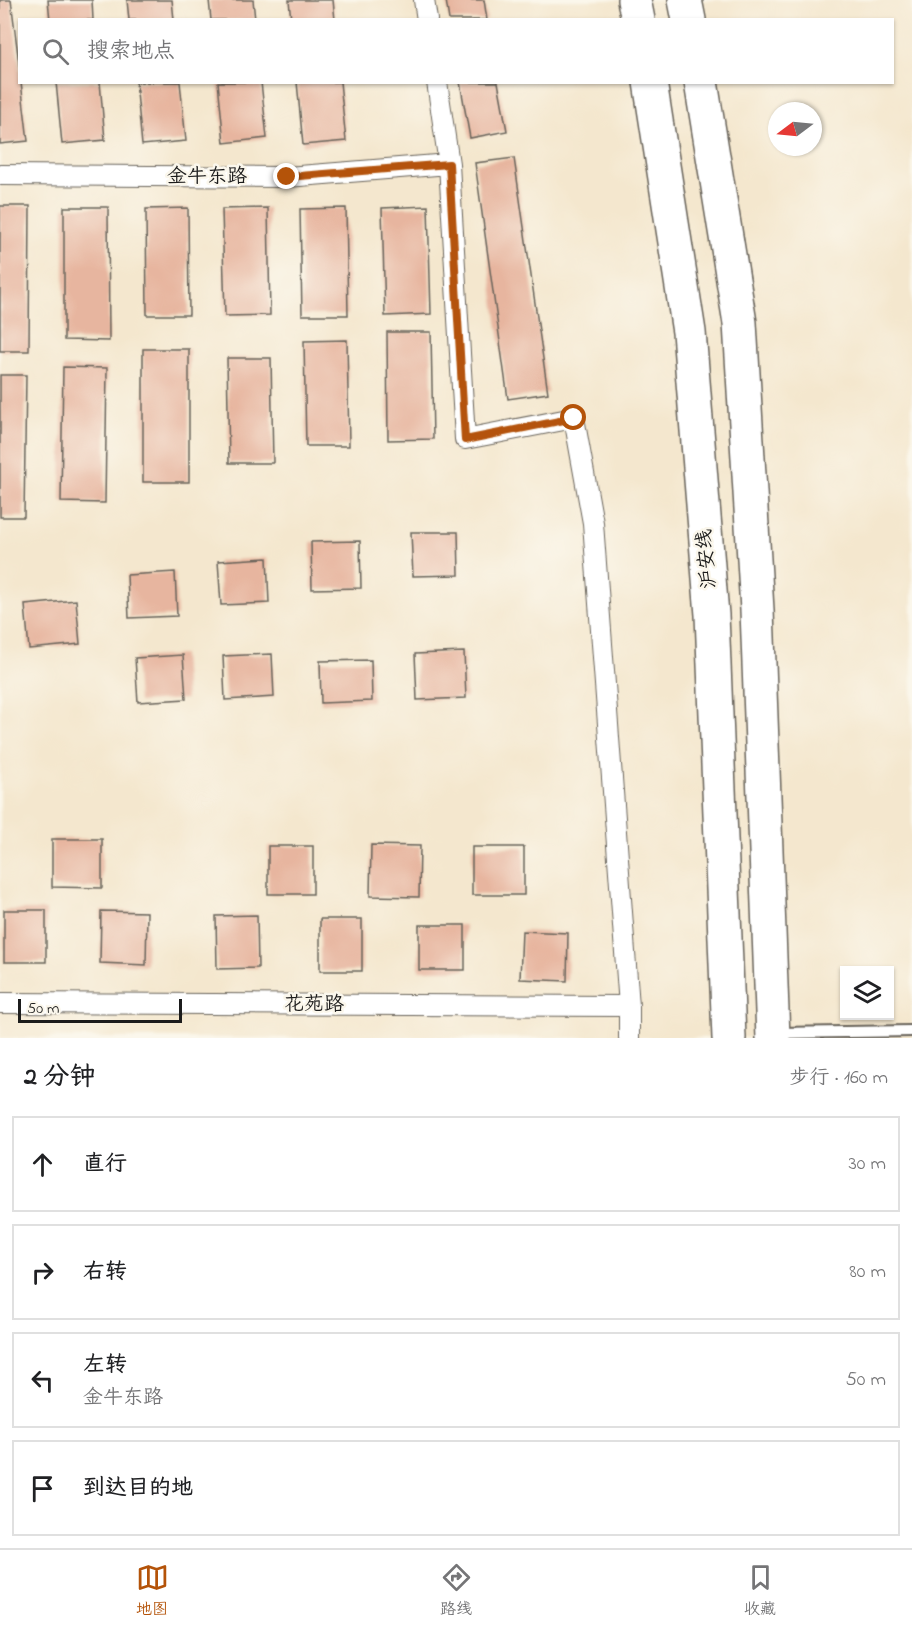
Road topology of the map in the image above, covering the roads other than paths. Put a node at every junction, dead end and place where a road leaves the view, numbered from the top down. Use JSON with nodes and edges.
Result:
{"nodes":[{"id":1,"x":424,"y":0,"type":"edge"},
{"id":2,"x":634,"y":0,"type":"edge"},
{"id":3,"x":685,"y":0,"type":"edge"},
{"id":4,"x":427,"y":18,"type":"edge"},
{"id":5,"x":638,"y":18,"type":"edge"},
{"id":6,"x":689,"y":18,"type":"edge"},
{"id":7,"x":437,"y":84,"type":"edge"},
{"id":8,"x":650,"y":84,"type":"edge"},
{"id":9,"x":701,"y":84,"type":"edge"},
{"id":10,"x":449,"y":164,"type":"junction"},
{"id":11,"x":0,"y":175,"type":"edge"},
{"id":12,"x":0,"y":1004,"type":"edge"},
{"id":13,"x":629,"y":1006,"type":"junction"},
{"id":14,"x":912,"y":1031,"type":"edge"},
{"id":15,"x":773,"y":1035,"type":"edge"},
{"id":16,"x":629,"y":1038,"type":"edge"},
{"id":17,"x":729,"y":1038,"type":"edge"}],
"edges":[{"from":1,"to":4,"type":"street"},
{"from":2,"to":5,"type":"highway"},
{"from":3,"to":6,"type":"highway"},
{"from":7,"to":10,"type":"street"},
{"from":8,"to":17,"type":"highway","name":"沪安线"},
{"from":9,"to":15,"type":"highway"},
{"from":10,"to":11,"type":"street","name":"金牛东路"},
{"from":10,"to":13,"type":"street"},
{"from":12,"to":13,"type":"street","name":"花苑路"},
{"from":13,"to":16,"type":"street"},
{"from":14,"to":15,"type":"lane"}]}
